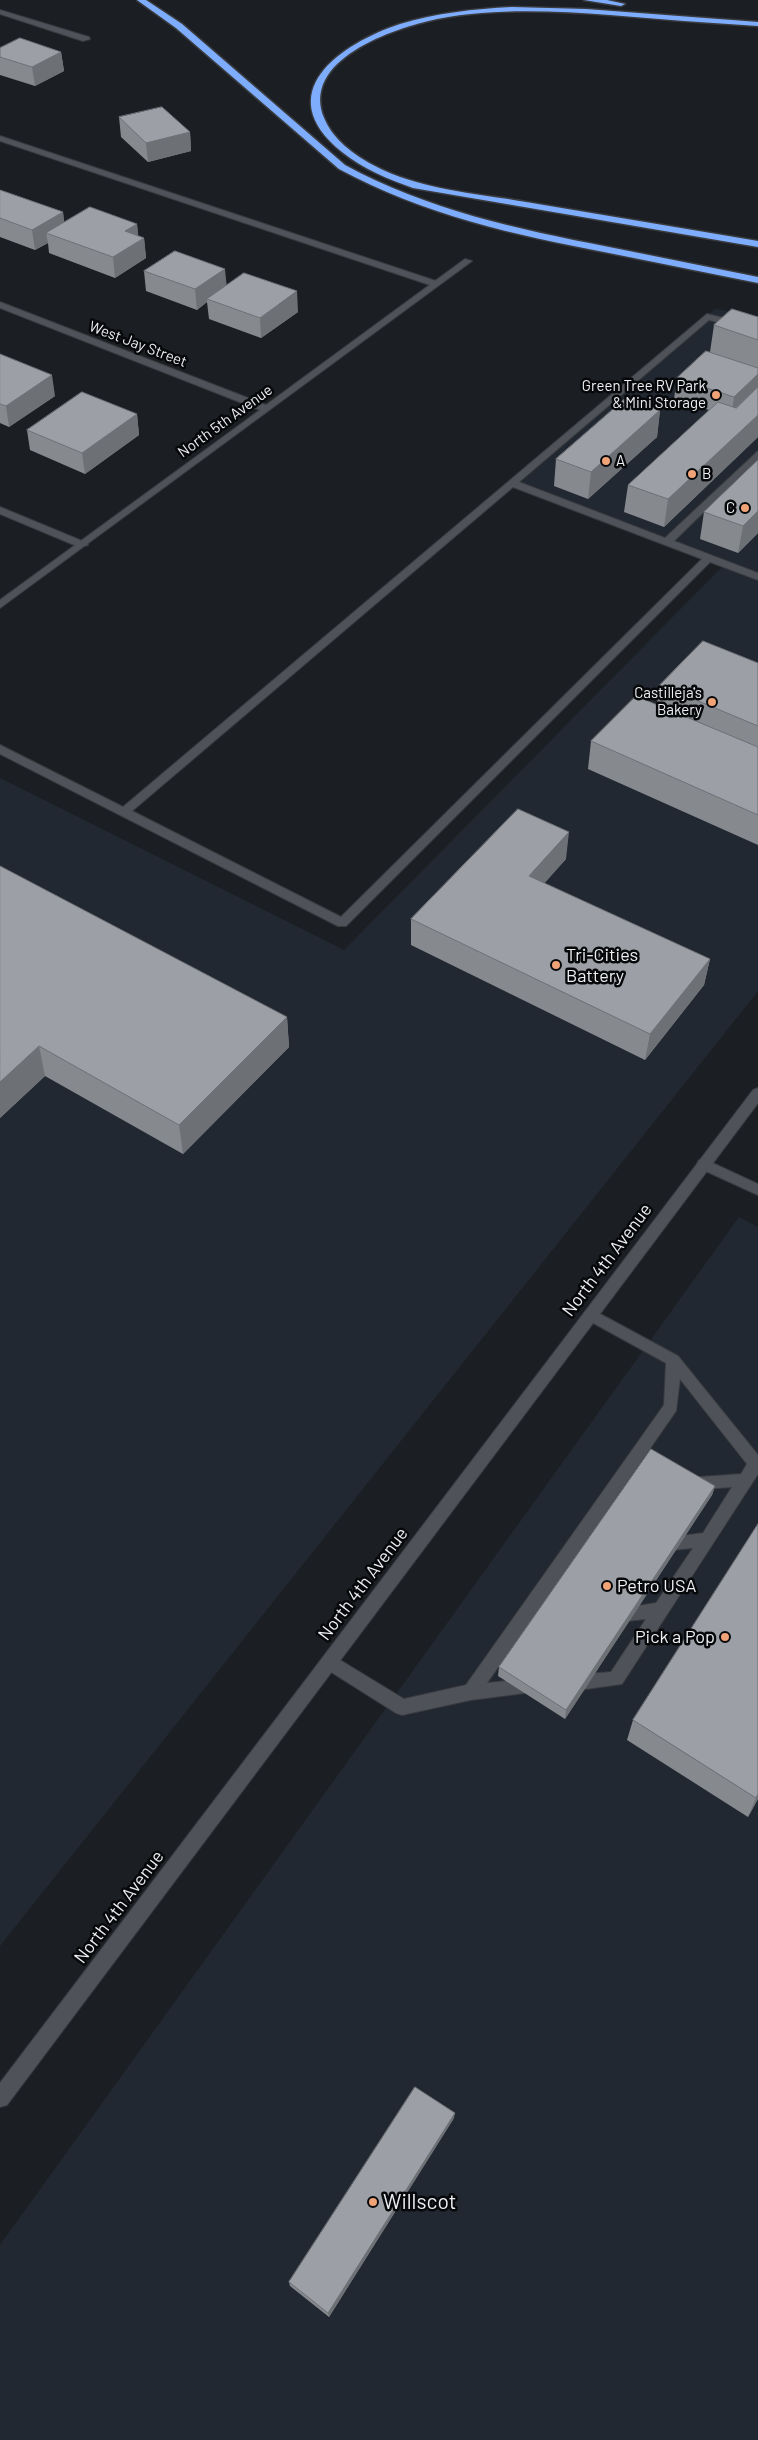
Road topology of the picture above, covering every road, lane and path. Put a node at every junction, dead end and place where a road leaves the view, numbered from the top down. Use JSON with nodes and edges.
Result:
{"nodes":[{"id":1,"x":142,"y":0,"type":"edge"},
{"id":2,"x":588,"y":0,"type":"edge"},
{"id":3,"x":0,"y":12,"type":"edge"},
{"id":4,"x":758,"y":23,"type":"edge"},
{"id":5,"x":86,"y":39,"type":"dead end"},
{"id":6,"x":0,"y":138,"type":"edge"},
{"id":7,"x":511,"y":231,"type":"junction"},
{"id":8,"x":758,"y":244,"type":"edge"},
{"id":9,"x":468,"y":261,"type":"dead end"},
{"id":10,"x":758,"y":272,"type":"edge"},
{"id":11,"x":758,"y":280,"type":"edge"},
{"id":12,"x":436,"y":284,"type":"junction"},
{"id":13,"x":0,"y":305,"type":"edge"},
{"id":14,"x":758,"y":330,"type":"edge"},
{"id":15,"x":267,"y":409,"type":"junction"},
{"id":16,"x":758,"y":454,"type":"edge"},
{"id":17,"x":512,"y":483,"type":"junction"},
{"id":18,"x":0,"y":510,"type":"edge"},
{"id":19,"x":667,"y":542,"type":"junction"},
{"id":20,"x":83,"y":545,"type":"junction"},
{"id":21,"x":709,"y":558,"type":"junction"},
{"id":22,"x":758,"y":577,"type":"edge"},
{"id":23,"x":0,"y":606,"type":"edge"},
{"id":24,"x":0,"y":749,"type":"edge"},
{"id":25,"x":124,"y":812,"type":"junction"},
{"id":26,"x":758,"y":1093,"type":"edge"},
{"id":27,"x":704,"y":1164,"type":"junction"},
{"id":28,"x":758,"y":1190,"type":"edge"},
{"id":29,"x":591,"y":1315,"type":"junction"},
{"id":30,"x":673,"y":1360,"type":"junction"},
{"id":31,"x":746,"y":1480,"type":"junction"},
{"id":32,"x":672,"y":1484,"type":"edge"},
{"id":33,"x":616,"y":1486,"type":"junction"},
{"id":34,"x":634,"y":1486,"type":"edge"},
{"id":35,"x":707,"y":1539,"type":"junction"},
{"id":36,"x":651,"y":1545,"type":"edge"},
{"id":37,"x":586,"y":1553,"type":"edge"},
{"id":38,"x":568,"y":1555,"type":"junction"},
{"id":39,"x":661,"y":1610,"type":"junction"},
{"id":40,"x":603,"y":1616,"type":"edge"},
{"id":41,"x":536,"y":1624,"type":"edge"},
{"id":42,"x":517,"y":1627,"type":"junction"},
{"id":43,"x":329,"y":1662,"type":"junction"},
{"id":44,"x":472,"y":1692,"type":"junction"},
{"id":45,"x":0,"y":2098,"type":"edge"}],
"edges":[{"from":1,"to":7,"type":"highway"},
{"from":2,"to":4,"type":"highway"},
{"from":3,"to":5,"type":"street"},
{"from":4,"to":8,"type":"highway"},
{"from":6,"to":12,"type":"street"},
{"from":7,"to":10,"type":"highway"},
{"from":7,"to":11,"type":"highway"},
{"from":9,"to":12,"type":"street","name":"North 5th Avenue"},
{"from":12,"to":15,"type":"street","name":"North 5th Avenue"},
{"from":13,"to":15,"type":"street","name":"West Jay Street"},
{"from":14,"to":17,"type":"street"},
{"from":15,"to":20,"type":"street","name":"North 5th Avenue"},
{"from":16,"to":19,"type":"street"},
{"from":17,"to":19,"type":"street"},
{"from":17,"to":25,"type":"street"},
{"from":18,"to":20,"type":"street"},
{"from":19,"to":21,"type":"street"},
{"from":20,"to":23,"type":"street","name":"North 5th Avenue"},
{"from":21,"to":22,"type":"street"},
{"from":21,"to":25,"type":"street"},
{"from":24,"to":25,"type":"street"},
{"from":26,"to":27,"type":"street","name":"North 4th Avenue"},
{"from":27,"to":28,"type":"street"},
{"from":27,"to":29,"type":"street","name":"North 4th Avenue"},
{"from":29,"to":30,"type":"street"},
{"from":29,"to":43,"type":"street","name":"North 4th Avenue"},
{"from":30,"to":31,"type":"street"},
{"from":30,"to":33,"type":"street"},
{"from":31,"to":32,"type":"street"},
{"from":31,"to":35,"type":"street"},
{"from":33,"to":34,"type":"street"},
{"from":33,"to":38,"type":"street"},
{"from":35,"to":36,"type":"street"},
{"from":35,"to":39,"type":"street"},
{"from":37,"to":38,"type":"street"},
{"from":38,"to":42,"type":"street"},
{"from":39,"to":40,"type":"street"},
{"from":39,"to":44,"type":"street"},
{"from":41,"to":42,"type":"street"},
{"from":42,"to":44,"type":"street"},
{"from":43,"to":44,"type":"street"},
{"from":43,"to":45,"type":"street","name":"North 4th Avenue"}]}
